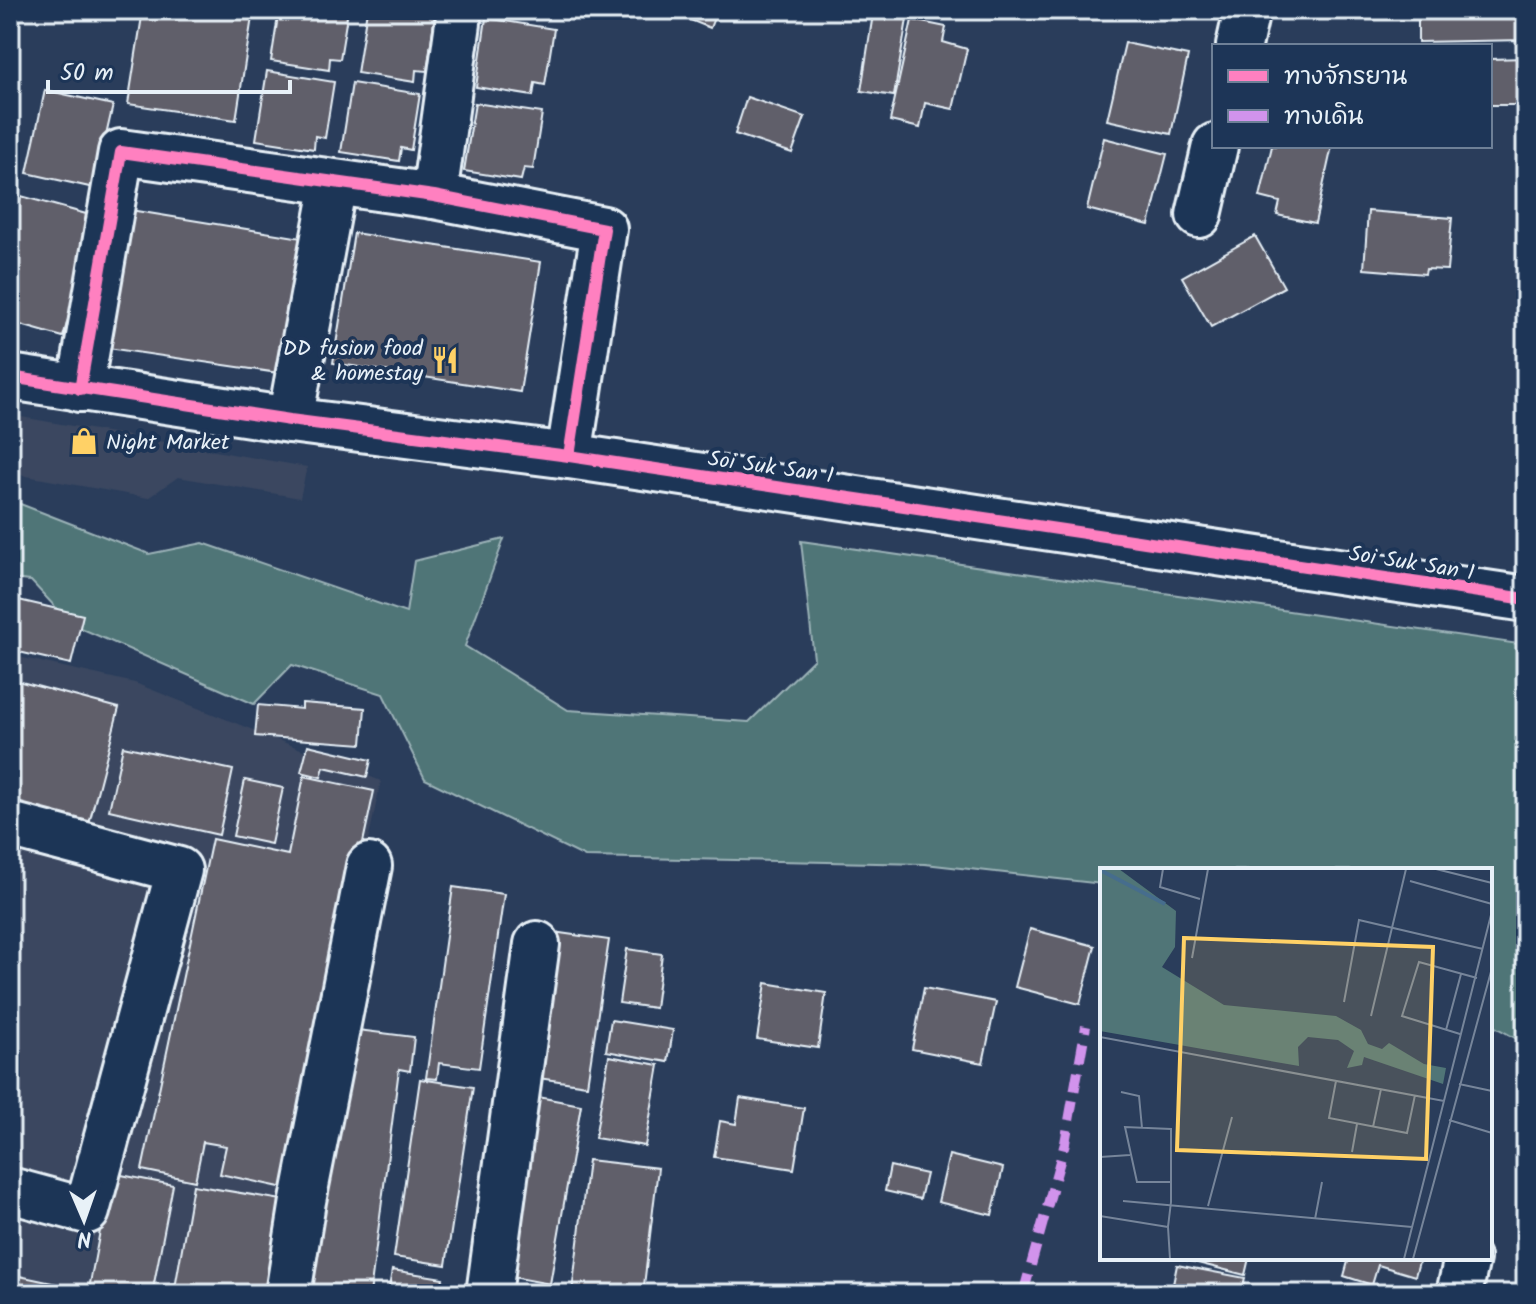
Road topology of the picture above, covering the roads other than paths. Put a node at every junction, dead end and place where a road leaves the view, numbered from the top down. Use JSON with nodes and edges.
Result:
{"nodes":[{"id":1,"x":1247,"y":10,"type":"edge"},
{"id":2,"x":458,"y":23,"type":"dead end"},
{"id":3,"x":1239,"y":44,"type":"edge"},
{"id":4,"x":1215,"y":148,"type":"edge"},
{"id":5,"x":334,"y":183,"type":"junction"},
{"id":6,"x":434,"y":196,"type":"junction"},
{"id":7,"x":1199,"y":215,"type":"dead end"},
{"id":8,"x":10,"y":377,"type":"edge"},
{"id":9,"x":80,"y":389,"type":"junction"},
{"id":10,"x":290,"y":420,"type":"junction"},
{"id":11,"x":569,"y":456,"type":"junction"},
{"id":12,"x":1526,"y":599,"type":"edge"},
{"id":13,"x":10,"y":825,"type":"edge"},
{"id":14,"x":369,"y":866,"type":"dead end"},
{"id":15,"x":537,"y":944,"type":"dead end"},
{"id":16,"x":10,"y":1190,"type":"edge"},
{"id":17,"x":1467,"y":1260,"type":"edge"},
{"id":18,"x":288,"y":1294,"type":"edge"},
{"id":19,"x":489,"y":1294,"type":"edge"},
{"id":20,"x":1459,"y":1294,"type":"edge"}],
"edges":[{"from":1,"to":3,"type":"street"},
{"from":2,"to":6,"type":"street"},
{"from":4,"to":7,"type":"street"},
{"from":5,"to":6,"type":"street"},
{"from":5,"to":9,"type":"street"},
{"from":5,"to":10,"type":"street"},
{"from":6,"to":11,"type":"street"},
{"from":8,"to":9,"type":"street","name":"Soi Suk San 1"},
{"from":9,"to":10,"type":"street","name":"Soi Suk San 1"},
{"from":10,"to":11,"type":"street","name":"Soi Suk San 1"},
{"from":11,"to":12,"type":"street","name":"Soi Suk San 1"},
{"from":13,"to":16,"type":"street"},
{"from":14,"to":18,"type":"street"},
{"from":15,"to":19,"type":"street"},
{"from":17,"to":20,"type":"street"}]}
